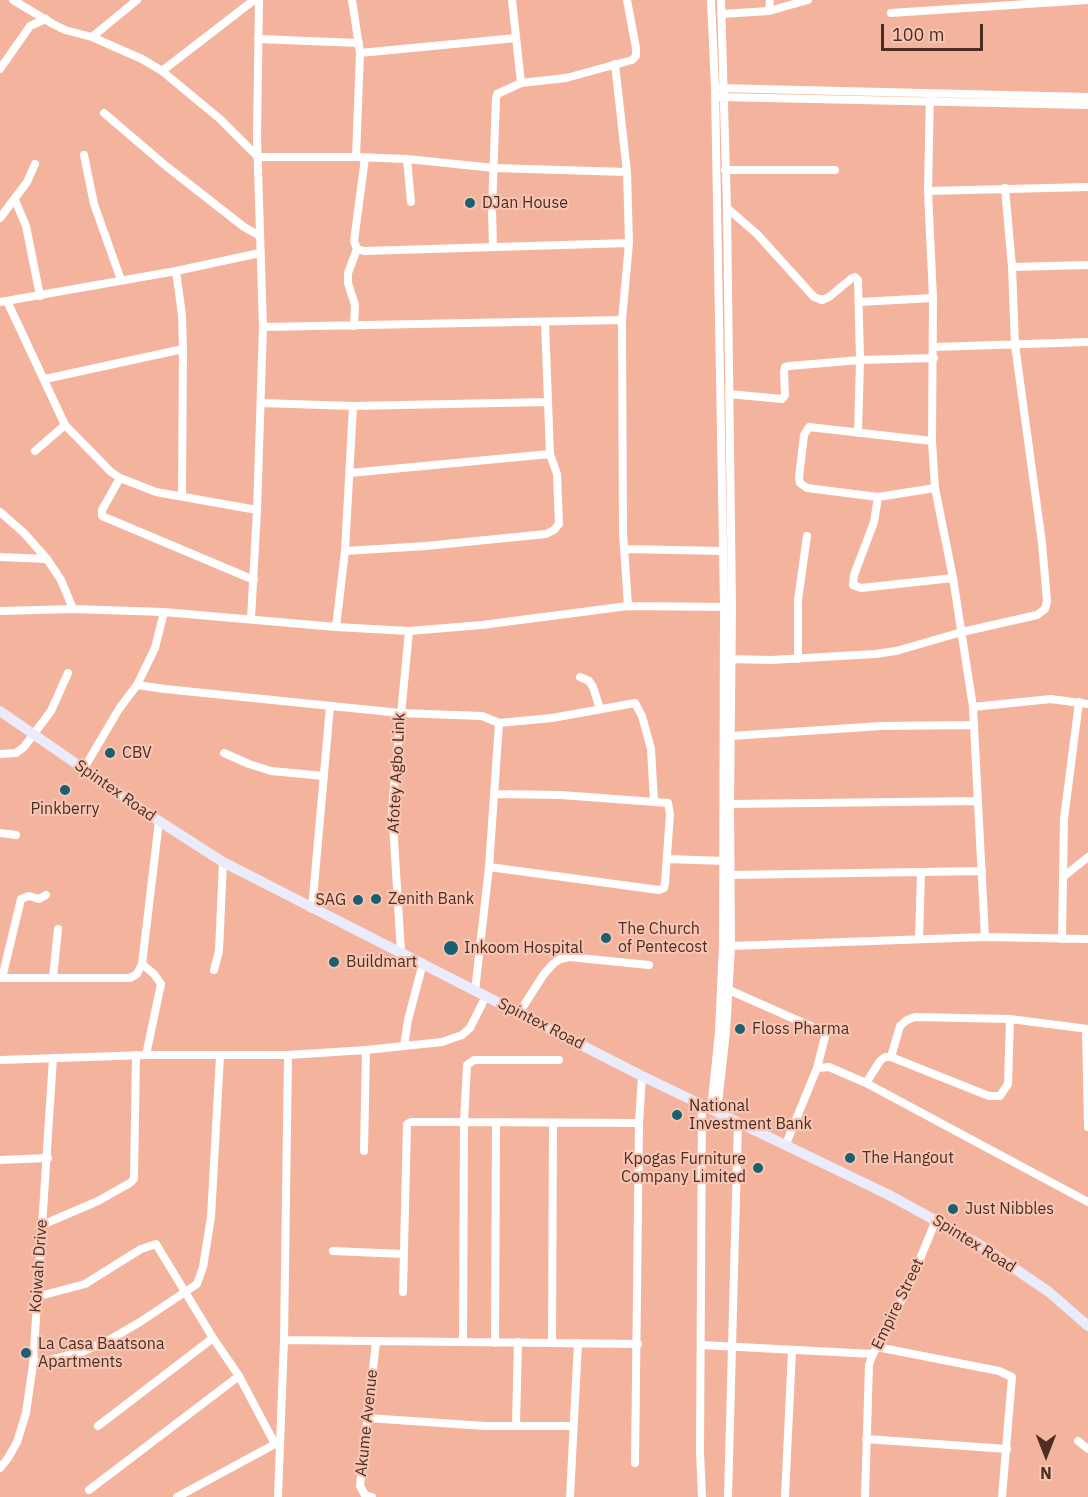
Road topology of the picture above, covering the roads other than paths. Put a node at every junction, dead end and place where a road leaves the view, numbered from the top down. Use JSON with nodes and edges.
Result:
{"nodes":[{"id":1,"x":14,"y":0,"type":"edge"},
{"id":2,"x":137,"y":0,"type":"edge"},
{"id":3,"x":254,"y":0,"type":"edge"},
{"id":4,"x":259,"y":0,"type":"edge"},
{"id":5,"x":352,"y":0,"type":"edge"},
{"id":6,"x":512,"y":0,"type":"edge"},
{"id":7,"x":627,"y":0,"type":"edge"},
{"id":8,"x":711,"y":0,"type":"edge"},
{"id":9,"x":721,"y":0,"type":"edge"},
{"id":10,"x":770,"y":0,"type":"edge"},
{"id":11,"x":808,"y":0,"type":"edge"},
{"id":12,"x":966,"y":0,"type":"edge"},
{"id":13,"x":1088,"y":0,"type":"edge"},
{"id":14,"x":24,"y":2,"type":"edge"},
{"id":15,"x":971,"y":8,"type":"junction"},
{"id":16,"x":769,"y":11,"type":"junction"},
{"id":17,"x":891,"y":13,"type":"dead end"},
{"id":18,"x":721,"y":14,"type":"junction"},
{"id":19,"x":46,"y":19,"type":"junction"},
{"id":20,"x":92,"y":37,"type":"junction"},
{"id":21,"x":516,"y":38,"type":"junction"},
{"id":22,"x":258,"y":39,"type":"junction"},
{"id":23,"x":358,"y":43,"type":"junction"},
{"id":24,"x":360,"y":53,"type":"junction"},
{"id":25,"x":615,"y":64,"type":"junction"},
{"id":26,"x":0,"y":69,"type":"edge"},
{"id":27,"x":162,"y":71,"type":"junction"},
{"id":28,"x":521,"y":83,"type":"junction"},
{"id":29,"x":719,"y":88,"type":"junction"},
{"id":30,"x":719,"y":97,"type":"junction"},
{"id":31,"x":1088,"y":97,"type":"edge"},
{"id":32,"x":929,"y":98,"type":"junction"},
{"id":33,"x":1088,"y":105,"type":"edge"},
{"id":34,"x":104,"y":113,"type":"dead end"},
{"id":35,"x":84,"y":155,"type":"dead end"},
{"id":36,"x":258,"y":157,"type":"junction"},
{"id":37,"x":361,"y":157,"type":"junction"},
{"id":38,"x":407,"y":159,"type":"junction"},
{"id":39,"x":35,"y":164,"type":"dead end"},
{"id":40,"x":494,"y":168,"type":"junction"},
{"id":41,"x":725,"y":170,"type":"junction"},
{"id":42,"x":835,"y":170,"type":"dead end"},
{"id":43,"x":627,"y":172,"type":"junction"},
{"id":44,"x":1088,"y":187,"type":"edge"},
{"id":45,"x":1005,"y":188,"type":"junction"},
{"id":46,"x":928,"y":191,"type":"junction"},
{"id":47,"x":15,"y":200,"type":"junction"},
{"id":48,"x":411,"y":202,"type":"dead end"},
{"id":49,"x":727,"y":208,"type":"junction"},
{"id":50,"x":0,"y":218,"type":"edge"},
{"id":51,"x":260,"y":236,"type":"junction"},
{"id":52,"x":629,"y":243,"type":"junction"},
{"id":53,"x":493,"y":247,"type":"junction"},
{"id":54,"x":357,"y":249,"type":"junction"},
{"id":55,"x":260,"y":253,"type":"junction"},
{"id":56,"x":1088,"y":265,"type":"edge"},
{"id":57,"x":1012,"y":267,"type":"junction"},
{"id":58,"x":177,"y":271,"type":"junction"},
{"id":59,"x":120,"y":280,"type":"junction"},
{"id":60,"x":40,"y":296,"type":"junction"},
{"id":61,"x":933,"y":298,"type":"junction"},
{"id":62,"x":3,"y":302,"type":"edge"},
{"id":63,"x":860,"y":302,"type":"junction"},
{"id":64,"x":622,"y":320,"type":"junction"},
{"id":65,"x":545,"y":322,"type":"junction"},
{"id":66,"x":354,"y":326,"type":"junction"},
{"id":67,"x":263,"y":327,"type":"junction"},
{"id":68,"x":1088,"y":342,"type":"edge"},
{"id":69,"x":1015,"y":345,"type":"junction"},
{"id":70,"x":933,"y":347,"type":"junction"},
{"id":71,"x":183,"y":349,"type":"junction"},
{"id":72,"x":934,"y":358,"type":"junction"},
{"id":73,"x":860,"y":360,"type":"junction"},
{"id":74,"x":45,"y":379,"type":"junction"},
{"id":75,"x":729,"y":394,"type":"junction"},
{"id":76,"x":547,"y":402,"type":"junction"},
{"id":77,"x":261,"y":403,"type":"junction"},
{"id":78,"x":353,"y":406,"type":"junction"},
{"id":79,"x":65,"y":425,"type":"junction"},
{"id":80,"x":858,"y":433,"type":"junction"},
{"id":81,"x":932,"y":441,"type":"junction"},
{"id":82,"x":35,"y":451,"type":"dead end"},
{"id":83,"x":550,"y":454,"type":"junction"},
{"id":84,"x":350,"y":473,"type":"junction"},
{"id":85,"x":120,"y":478,"type":"junction"},
{"id":86,"x":935,"y":488,"type":"junction"},
{"id":87,"x":183,"y":496,"type":"junction"},
{"id":88,"x":878,"y":497,"type":"junction"},
{"id":89,"x":257,"y":510,"type":"junction"},
{"id":90,"x":0,"y":512,"type":"edge"},
{"id":91,"x":807,"y":536,"type":"dead end"},
{"id":92,"x":624,"y":549,"type":"junction"},
{"id":93,"x":345,"y":551,"type":"junction"},
{"id":94,"x":722,"y":551,"type":"junction"},
{"id":95,"x":0,"y":557,"type":"edge"},
{"id":96,"x":47,"y":559,"type":"junction"},
{"id":97,"x":953,"y":578,"type":"junction"},
{"id":98,"x":254,"y":580,"type":"junction"},
{"id":99,"x":628,"y":606,"type":"junction"},
{"id":100,"x":728,"y":607,"type":"junction"},
{"id":101,"x":73,"y":609,"type":"junction"},
{"id":102,"x":0,"y":611,"type":"edge"},
{"id":103,"x":164,"y":612,"type":"junction"},
{"id":104,"x":251,"y":619,"type":"junction"},
{"id":105,"x":336,"y":627,"type":"junction"},
{"id":106,"x":409,"y":630,"type":"junction"},
{"id":107,"x":962,"y":632,"type":"junction"},
{"id":108,"x":798,"y":658,"type":"junction"},
{"id":109,"x":727,"y":659,"type":"junction"},
{"id":110,"x":68,"y":673,"type":"dead end"},
{"id":111,"x":580,"y":677,"type":"dead end"},
{"id":112,"x":137,"y":685,"type":"junction"},
{"id":113,"x":1079,"y":702,"type":"junction"},
{"id":114,"x":1088,"y":704,"type":"edge"},
{"id":115,"x":330,"y":706,"type":"junction"},
{"id":116,"x":973,"y":707,"type":"junction"},
{"id":117,"x":600,"y":709,"type":"junction"},
{"id":118,"x":0,"y":711,"type":"edge"},
{"id":119,"x":400,"y":713,"type":"junction"},
{"id":120,"x":499,"y":723,"type":"junction"},
{"id":121,"x":974,"y":726,"type":"junction"},
{"id":122,"x":33,"y":734,"type":"junction"},
{"id":123,"x":731,"y":736,"type":"junction"},
{"id":124,"x":224,"y":753,"type":"dead end"},
{"id":125,"x":0,"y":754,"type":"edge"},
{"id":126,"x":83,"y":770,"type":"junction"},
{"id":127,"x":324,"y":776,"type":"junction"},
{"id":128,"x":495,"y":794,"type":"junction"},
{"id":129,"x":654,"y":801,"type":"junction"},
{"id":130,"x":978,"y":801,"type":"junction"},
{"id":131,"x":730,"y":804,"type":"junction"},
{"id":132,"x":159,"y":821,"type":"junction"},
{"id":133,"x":0,"y":833,"type":"edge"},
{"id":134,"x":16,"y":835,"type":"dead end"},
{"id":135,"x":1088,"y":857,"type":"edge"},
{"id":136,"x":667,"y":859,"type":"junction"},
{"id":137,"x":724,"y":861,"type":"junction"},
{"id":138,"x":224,"y":862,"type":"junction"},
{"id":139,"x":489,"y":867,"type":"junction"},
{"id":140,"x":982,"y":871,"type":"junction"},
{"id":141,"x":921,"y":873,"type":"junction"},
{"id":142,"x":731,"y":875,"type":"junction"},
{"id":143,"x":1063,"y":877,"type":"junction"},
{"id":144,"x":46,"y":895,"type":"dead end"},
{"id":145,"x":312,"y":909,"type":"junction"},
{"id":146,"x":58,"y":929,"type":"dead end"},
{"id":147,"x":985,"y":937,"type":"junction"},
{"id":148,"x":919,"y":939,"type":"junction"},
{"id":149,"x":1062,"y":939,"type":"junction"},
{"id":150,"x":1088,"y":939,"type":"edge"},
{"id":151,"x":731,"y":946,"type":"junction"},
{"id":152,"x":401,"y":952,"type":"junction"},
{"id":153,"x":423,"y":963,"type":"junction"},
{"id":154,"x":142,"y":964,"type":"junction"},
{"id":155,"x":648,"y":964,"type":"dead end"},
{"id":156,"x":213,"y":970,"type":"dead end"},
{"id":157,"x":1,"y":978,"type":"edge"},
{"id":158,"x":53,"y":978,"type":"junction"},
{"id":159,"x":729,"y":990,"type":"junction"},
{"id":160,"x":481,"y":993,"type":"junction"},
{"id":161,"x":519,"y":1013,"type":"junction"},
{"id":162,"x":1010,"y":1019,"type":"junction"},
{"id":163,"x":1087,"y":1029,"type":"edge"},
{"id":164,"x":404,"y":1046,"type":"junction"},
{"id":165,"x":366,"y":1050,"type":"junction"},
{"id":166,"x":136,"y":1055,"type":"junction"},
{"id":167,"x":146,"y":1055,"type":"junction"},
{"id":168,"x":288,"y":1055,"type":"junction"},
{"id":169,"x":220,"y":1056,"type":"junction"},
{"id":170,"x":891,"y":1057,"type":"junction"},
{"id":171,"x":53,"y":1058,"type":"junction"},
{"id":172,"x":0,"y":1060,"type":"edge"},
{"id":173,"x":559,"y":1060,"type":"dead end"},
{"id":174,"x":817,"y":1068,"type":"junction"},
{"id":175,"x":642,"y":1076,"type":"junction"},
{"id":176,"x":866,"y":1083,"type":"junction"},
{"id":177,"x":710,"y":1109,"type":"junction"},
{"id":178,"x":464,"y":1122,"type":"junction"},
{"id":179,"x":496,"y":1122,"type":"junction"},
{"id":180,"x":738,"y":1122,"type":"junction"},
{"id":181,"x":554,"y":1123,"type":"junction"},
{"id":182,"x":639,"y":1123,"type":"junction"},
{"id":183,"x":1088,"y":1127,"type":"edge"},
{"id":184,"x":786,"y":1144,"type":"junction"},
{"id":185,"x":364,"y":1150,"type":"dead end"},
{"id":186,"x":48,"y":1158,"type":"junction"},
{"id":187,"x":0,"y":1160,"type":"edge"},
{"id":188,"x":1088,"y":1202,"type":"edge"},
{"id":189,"x":936,"y":1220,"type":"junction"},
{"id":190,"x":42,"y":1225,"type":"junction"},
{"id":191,"x":333,"y":1251,"type":"dead end"},
{"id":192,"x":403,"y":1254,"type":"junction"},
{"id":193,"x":186,"y":1292,"type":"junction"},
{"id":194,"x":403,"y":1292,"type":"dead end"},
{"id":195,"x":36,"y":1298,"type":"junction"},
{"id":196,"x":1088,"y":1326,"type":"edge"},
{"id":197,"x":213,"y":1338,"type":"junction"},
{"id":198,"x":284,"y":1340,"type":"junction"},
{"id":199,"x":376,"y":1342,"type":"junction"},
{"id":200,"x":463,"y":1342,"type":"junction"},
{"id":201,"x":495,"y":1342,"type":"junction"},
{"id":202,"x":518,"y":1342,"type":"junction"},
{"id":203,"x":552,"y":1343,"type":"junction"},
{"id":204,"x":578,"y":1343,"type":"junction"},
{"id":205,"x":638,"y":1344,"type":"junction"},
{"id":206,"x":701,"y":1345,"type":"junction"},
{"id":207,"x":732,"y":1347,"type":"junction"},
{"id":208,"x":877,"y":1347,"type":"junction"},
{"id":209,"x":792,"y":1350,"type":"junction"},
{"id":210,"x":873,"y":1354,"type":"junction"},
{"id":211,"x":33,"y":1364,"type":"junction"},
{"id":212,"x":239,"y":1376,"type":"junction"},
{"id":213,"x":367,"y":1418,"type":"junction"},
{"id":214,"x":516,"y":1425,"type":"junction"},
{"id":215,"x":98,"y":1426,"type":"dead end"},
{"id":216,"x":573,"y":1426,"type":"junction"},
{"id":217,"x":866,"y":1439,"type":"junction"},
{"id":218,"x":1078,"y":1441,"type":"dead end"},
{"id":219,"x":278,"y":1443,"type":"junction"},
{"id":220,"x":1007,"y":1449,"type":"junction"},
{"id":221,"x":1088,"y":1449,"type":"edge"},
{"id":222,"x":635,"y":1463,"type":"dead end"},
{"id":223,"x":0,"y":1468,"type":"edge"},
{"id":224,"x":90,"y":1490,"type":"dead end"},
{"id":225,"x":177,"y":1497,"type":"edge"},
{"id":226,"x":278,"y":1497,"type":"edge"},
{"id":227,"x":372,"y":1497,"type":"edge"},
{"id":228,"x":570,"y":1497,"type":"edge"},
{"id":229,"x":702,"y":1497,"type":"edge"},
{"id":230,"x":728,"y":1497,"type":"edge"},
{"id":231,"x":785,"y":1497,"type":"edge"},
{"id":232,"x":865,"y":1497,"type":"edge"},
{"id":233,"x":1002,"y":1497,"type":"edge"}],
"edges":[{"from":1,"to":14,"type":"street"},
{"from":2,"to":20,"type":"street"},
{"from":3,"to":27,"type":"street"},
{"from":4,"to":22,"type":"street"},
{"from":5,"to":23,"type":"street"},
{"from":6,"to":21,"type":"street"},
{"from":7,"to":25,"type":"street"},
{"from":8,"to":29,"type":"street"},
{"from":9,"to":18,"type":"street"},
{"from":10,"to":16,"type":"street"},
{"from":11,"to":16,"type":"street"},
{"from":12,"to":15,"type":"street"},
{"from":13,"to":15,"type":"street"},
{"from":14,"to":19,"type":"street"},
{"from":15,"to":17,"type":"street"},
{"from":16,"to":18,"type":"street"},
{"from":18,"to":29,"type":"street"},
{"from":19,"to":20,"type":"street"},
{"from":19,"to":26,"type":"street"},
{"from":20,"to":27,"type":"street"},
{"from":21,"to":24,"type":"street"},
{"from":21,"to":28,"type":"street"},
{"from":22,"to":23,"type":"street"},
{"from":22,"to":36,"type":"street"},
{"from":23,"to":24,"type":"street"},
{"from":24,"to":37,"type":"street"},
{"from":25,"to":28,"type":"street"},
{"from":25,"to":43,"type":"street"},
{"from":27,"to":36,"type":"street"},
{"from":28,"to":40,"type":"street"},
{"from":29,"to":30,"type":"street"},
{"from":29,"to":32,"type":"street"},
{"from":30,"to":32,"type":"street"},
{"from":30,"to":41,"type":"street"},
{"from":30,"to":94,"type":"street"},
{"from":31,"to":32,"type":"street"},
{"from":32,"to":33,"type":"street"},
{"from":32,"to":46,"type":"street"},
{"from":34,"to":51,"type":"street"},
{"from":35,"to":59,"type":"street"},
{"from":36,"to":37,"type":"street"},
{"from":36,"to":51,"type":"street"},
{"from":37,"to":38,"type":"street"},
{"from":37,"to":54,"type":"street"},
{"from":38,"to":40,"type":"street"},
{"from":38,"to":48,"type":"street"},
{"from":39,"to":47,"type":"street"},
{"from":40,"to":43,"type":"street"},
{"from":40,"to":53,"type":"street"},
{"from":41,"to":42,"type":"street"},
{"from":41,"to":49,"type":"street"},
{"from":43,"to":52,"type":"street"},
{"from":44,"to":45,"type":"street"},
{"from":45,"to":46,"type":"street"},
{"from":45,"to":57,"type":"street"},
{"from":46,"to":61,"type":"street"},
{"from":47,"to":50,"type":"street"},
{"from":47,"to":60,"type":"street"},
{"from":49,"to":63,"type":"street"},
{"from":49,"to":75,"type":"street"},
{"from":51,"to":55,"type":"street"},
{"from":52,"to":53,"type":"street"},
{"from":52,"to":64,"type":"street"},
{"from":53,"to":54,"type":"street"},
{"from":54,"to":66,"type":"street"},
{"from":55,"to":58,"type":"street"},
{"from":55,"to":67,"type":"street"},
{"from":56,"to":57,"type":"street"},
{"from":57,"to":69,"type":"street"},
{"from":58,"to":59,"type":"street"},
{"from":58,"to":71,"type":"street"},
{"from":59,"to":60,"type":"street"},
{"from":60,"to":62,"type":"street"},
{"from":61,"to":63,"type":"street"},
{"from":61,"to":70,"type":"street"},
{"from":62,"to":74,"type":"street"},
{"from":63,"to":73,"type":"street"},
{"from":64,"to":65,"type":"street"},
{"from":64,"to":92,"type":"street"},
{"from":65,"to":66,"type":"street"},
{"from":65,"to":76,"type":"street"},
{"from":66,"to":67,"type":"street"},
{"from":67,"to":77,"type":"street"},
{"from":68,"to":69,"type":"street"},
{"from":69,"to":70,"type":"street"},
{"from":69,"to":107,"type":"street"},
{"from":70,"to":72,"type":"street"},
{"from":71,"to":74,"type":"street"},
{"from":71,"to":87,"type":"street"},
{"from":72,"to":73,"type":"street"},
{"from":72,"to":81,"type":"street"},
{"from":73,"to":75,"type":"street"},
{"from":73,"to":80,"type":"street"},
{"from":74,"to":79,"type":"street"},
{"from":75,"to":100,"type":"street"},
{"from":76,"to":78,"type":"street"},
{"from":76,"to":83,"type":"street"},
{"from":77,"to":78,"type":"street"},
{"from":77,"to":89,"type":"street"},
{"from":78,"to":84,"type":"street"},
{"from":79,"to":82,"type":"street"},
{"from":79,"to":85,"type":"street"},
{"from":80,"to":81,"type":"street"},
{"from":80,"to":88,"type":"street"},
{"from":81,"to":86,"type":"street"},
{"from":83,"to":84,"type":"street"},
{"from":83,"to":93,"type":"street"},
{"from":84,"to":93,"type":"street"},
{"from":85,"to":87,"type":"street"},
{"from":85,"to":98,"type":"street"},
{"from":86,"to":88,"type":"street"},
{"from":86,"to":97,"type":"street"},
{"from":87,"to":89,"type":"street"},
{"from":88,"to":97,"type":"street"},
{"from":89,"to":98,"type":"street"},
{"from":90,"to":96,"type":"street"},
{"from":91,"to":108,"type":"street"},
{"from":92,"to":94,"type":"street"},
{"from":92,"to":99,"type":"street"},
{"from":93,"to":105,"type":"street"},
{"from":94,"to":100,"type":"street"},
{"from":95,"to":96,"type":"street"},
{"from":96,"to":101,"type":"street"},
{"from":97,"to":107,"type":"street"},
{"from":98,"to":104,"type":"street"},
{"from":99,"to":100,"type":"street"},
{"from":99,"to":106,"type":"street"},
{"from":100,"to":109,"type":"street"},
{"from":101,"to":102,"type":"street"},
{"from":101,"to":103,"type":"street"},
{"from":103,"to":104,"type":"street"},
{"from":103,"to":112,"type":"street"},
{"from":104,"to":105,"type":"street"},
{"from":105,"to":106,"type":"street"},
{"from":106,"to":119,"type":"street","name":"Afotey Agbo Link"},
{"from":107,"to":108,"type":"street"},
{"from":107,"to":116,"type":"street"},
{"from":108,"to":109,"type":"street"},
{"from":109,"to":123,"type":"street"},
{"from":109,"to":137,"type":"street"},
{"from":110,"to":122,"type":"street"},
{"from":111,"to":117,"type":"street"},
{"from":112,"to":115,"type":"street"},
{"from":112,"to":126,"type":"street"},
{"from":113,"to":114,"type":"street"},
{"from":113,"to":116,"type":"street"},
{"from":113,"to":143,"type":"street"},
{"from":115,"to":119,"type":"street"},
{"from":115,"to":127,"type":"street"},
{"from":116,"to":121,"type":"street"},
{"from":117,"to":120,"type":"street"},
{"from":117,"to":129,"type":"street"},
{"from":118,"to":122,"type":"main road","name":"Spintex Road"},
{"from":119,"to":120,"type":"street"},
{"from":119,"to":152,"type":"street","name":"Afotey Agbo Link"},
{"from":120,"to":128,"type":"street"},
{"from":121,"to":123,"type":"street"},
{"from":121,"to":130,"type":"street"},
{"from":122,"to":125,"type":"street"},
{"from":122,"to":126,"type":"main road","name":"Spintex Road"},
{"from":123,"to":131,"type":"street"},
{"from":124,"to":127,"type":"street"},
{"from":126,"to":132,"type":"main road","name":"Spintex Road"},
{"from":127,"to":145,"type":"street"},
{"from":128,"to":129,"type":"street"},
{"from":128,"to":139,"type":"street"},
{"from":129,"to":136,"type":"street"},
{"from":130,"to":131,"type":"street"},
{"from":130,"to":140,"type":"street"},
{"from":131,"to":142,"type":"street"},
{"from":132,"to":138,"type":"main road","name":"Spintex Road"},
{"from":132,"to":154,"type":"street"},
{"from":133,"to":134,"type":"street"},
{"from":135,"to":143,"type":"street"},
{"from":136,"to":137,"type":"street"},
{"from":136,"to":139,"type":"street"},
{"from":137,"to":177,"type":"street"},
{"from":138,"to":145,"type":"main road","name":"Spintex Road"},
{"from":138,"to":156,"type":"street"},
{"from":139,"to":160,"type":"street"},
{"from":140,"to":141,"type":"street"},
{"from":140,"to":147,"type":"street"},
{"from":141,"to":142,"type":"street"},
{"from":141,"to":148,"type":"street"},
{"from":142,"to":151,"type":"street"},
{"from":143,"to":149,"type":"street"},
{"from":144,"to":157,"type":"street"},
{"from":145,"to":152,"type":"main road","name":"Spintex Road"},
{"from":146,"to":158,"type":"street"},
{"from":147,"to":148,"type":"street"},
{"from":147,"to":149,"type":"street"},
{"from":148,"to":151,"type":"street"},
{"from":149,"to":150,"type":"street"},
{"from":151,"to":159,"type":"street"},
{"from":152,"to":153,"type":"main road","name":"Spintex Road"},
{"from":153,"to":160,"type":"main road","name":"Spintex Road"},
{"from":153,"to":164,"type":"street"},
{"from":154,"to":158,"type":"street"},
{"from":154,"to":167,"type":"street"},
{"from":155,"to":161,"type":"street"},
{"from":157,"to":158,"type":"street"},
{"from":159,"to":174,"type":"street"},
{"from":159,"to":177,"type":"street"},
{"from":160,"to":161,"type":"main road","name":"Spintex Road"},
{"from":160,"to":164,"type":"street"},
{"from":161,"to":175,"type":"main road","name":"Spintex Road"},
{"from":162,"to":163,"type":"street"},
{"from":162,"to":170,"type":"street"},
{"from":162,"to":170,"type":"street"},
{"from":163,"to":183,"type":"street"},
{"from":164,"to":165,"type":"street"},
{"from":165,"to":168,"type":"street"},
{"from":165,"to":185,"type":"street"},
{"from":166,"to":167,"type":"street"},
{"from":166,"to":171,"type":"street"},
{"from":166,"to":190,"type":"street"},
{"from":167,"to":169,"type":"street"},
{"from":168,"to":169,"type":"street"},
{"from":168,"to":198,"type":"street"},
{"from":169,"to":193,"type":"street"},
{"from":170,"to":176,"type":"street"},
{"from":171,"to":172,"type":"street"},
{"from":171,"to":186,"type":"street","name":"Koiwah Drive"},
{"from":173,"to":178,"type":"street"},
{"from":174,"to":176,"type":"street"},
{"from":174,"to":184,"type":"street"},
{"from":175,"to":177,"type":"main road","name":"Spintex Road"},
{"from":175,"to":182,"type":"street"},
{"from":176,"to":188,"type":"street"},
{"from":177,"to":180,"type":"main road","name":"Spintex Road"},
{"from":177,"to":206,"type":"street"},
{"from":178,"to":179,"type":"street"},
{"from":178,"to":192,"type":"street"},
{"from":178,"to":200,"type":"street"},
{"from":179,"to":181,"type":"street"},
{"from":179,"to":201,"type":"street"},
{"from":180,"to":184,"type":"main road","name":"Spintex Road"},
{"from":180,"to":207,"type":"street"},
{"from":181,"to":182,"type":"street"},
{"from":181,"to":203,"type":"street"},
{"from":182,"to":205,"type":"street"},
{"from":184,"to":189,"type":"main road","name":"Spintex Road"},
{"from":186,"to":187,"type":"street"},
{"from":186,"to":190,"type":"street","name":"Koiwah Drive"},
{"from":189,"to":196,"type":"main road","name":"Spintex Road"},
{"from":189,"to":208,"type":"street","name":"Empire Street"},
{"from":190,"to":195,"type":"street","name":"Koiwah Drive"},
{"from":191,"to":192,"type":"street"},
{"from":192,"to":194,"type":"street"},
{"from":193,"to":195,"type":"street"},
{"from":193,"to":197,"type":"street"},
{"from":193,"to":211,"type":"street"},
{"from":195,"to":211,"type":"street","name":"Koiwah Drive"},
{"from":197,"to":212,"type":"street"},
{"from":197,"to":215,"type":"street"},
{"from":198,"to":199,"type":"street"},
{"from":198,"to":219,"type":"street"},
{"from":199,"to":200,"type":"street"},
{"from":199,"to":213,"type":"street","name":"Akume Avenue"},
{"from":200,"to":201,"type":"street"},
{"from":201,"to":202,"type":"street"},
{"from":202,"to":203,"type":"street"},
{"from":202,"to":214,"type":"street"},
{"from":203,"to":204,"type":"street"},
{"from":204,"to":205,"type":"street"},
{"from":204,"to":216,"type":"street"},
{"from":205,"to":222,"type":"street"},
{"from":206,"to":207,"type":"street"},
{"from":206,"to":229,"type":"street"},
{"from":207,"to":209,"type":"street"},
{"from":207,"to":230,"type":"street"},
{"from":208,"to":210,"type":"street","name":"Empire Street"},
{"from":208,"to":220,"type":"street"},
{"from":209,"to":210,"type":"street"},
{"from":209,"to":231,"type":"street"},
{"from":210,"to":217,"type":"street","name":"Empire Street"},
{"from":211,"to":223,"type":"street","name":"Koiwah Drive"},
{"from":212,"to":219,"type":"street"},
{"from":212,"to":224,"type":"street"},
{"from":213,"to":214,"type":"street"},
{"from":213,"to":227,"type":"street","name":"Akume Avenue"},
{"from":214,"to":216,"type":"street"},
{"from":216,"to":228,"type":"street"},
{"from":217,"to":220,"type":"street"},
{"from":217,"to":232,"type":"street","name":"Empire Street"},
{"from":218,"to":221,"type":"street"},
{"from":219,"to":225,"type":"street"},
{"from":219,"to":226,"type":"street"},
{"from":220,"to":233,"type":"street"}]}
